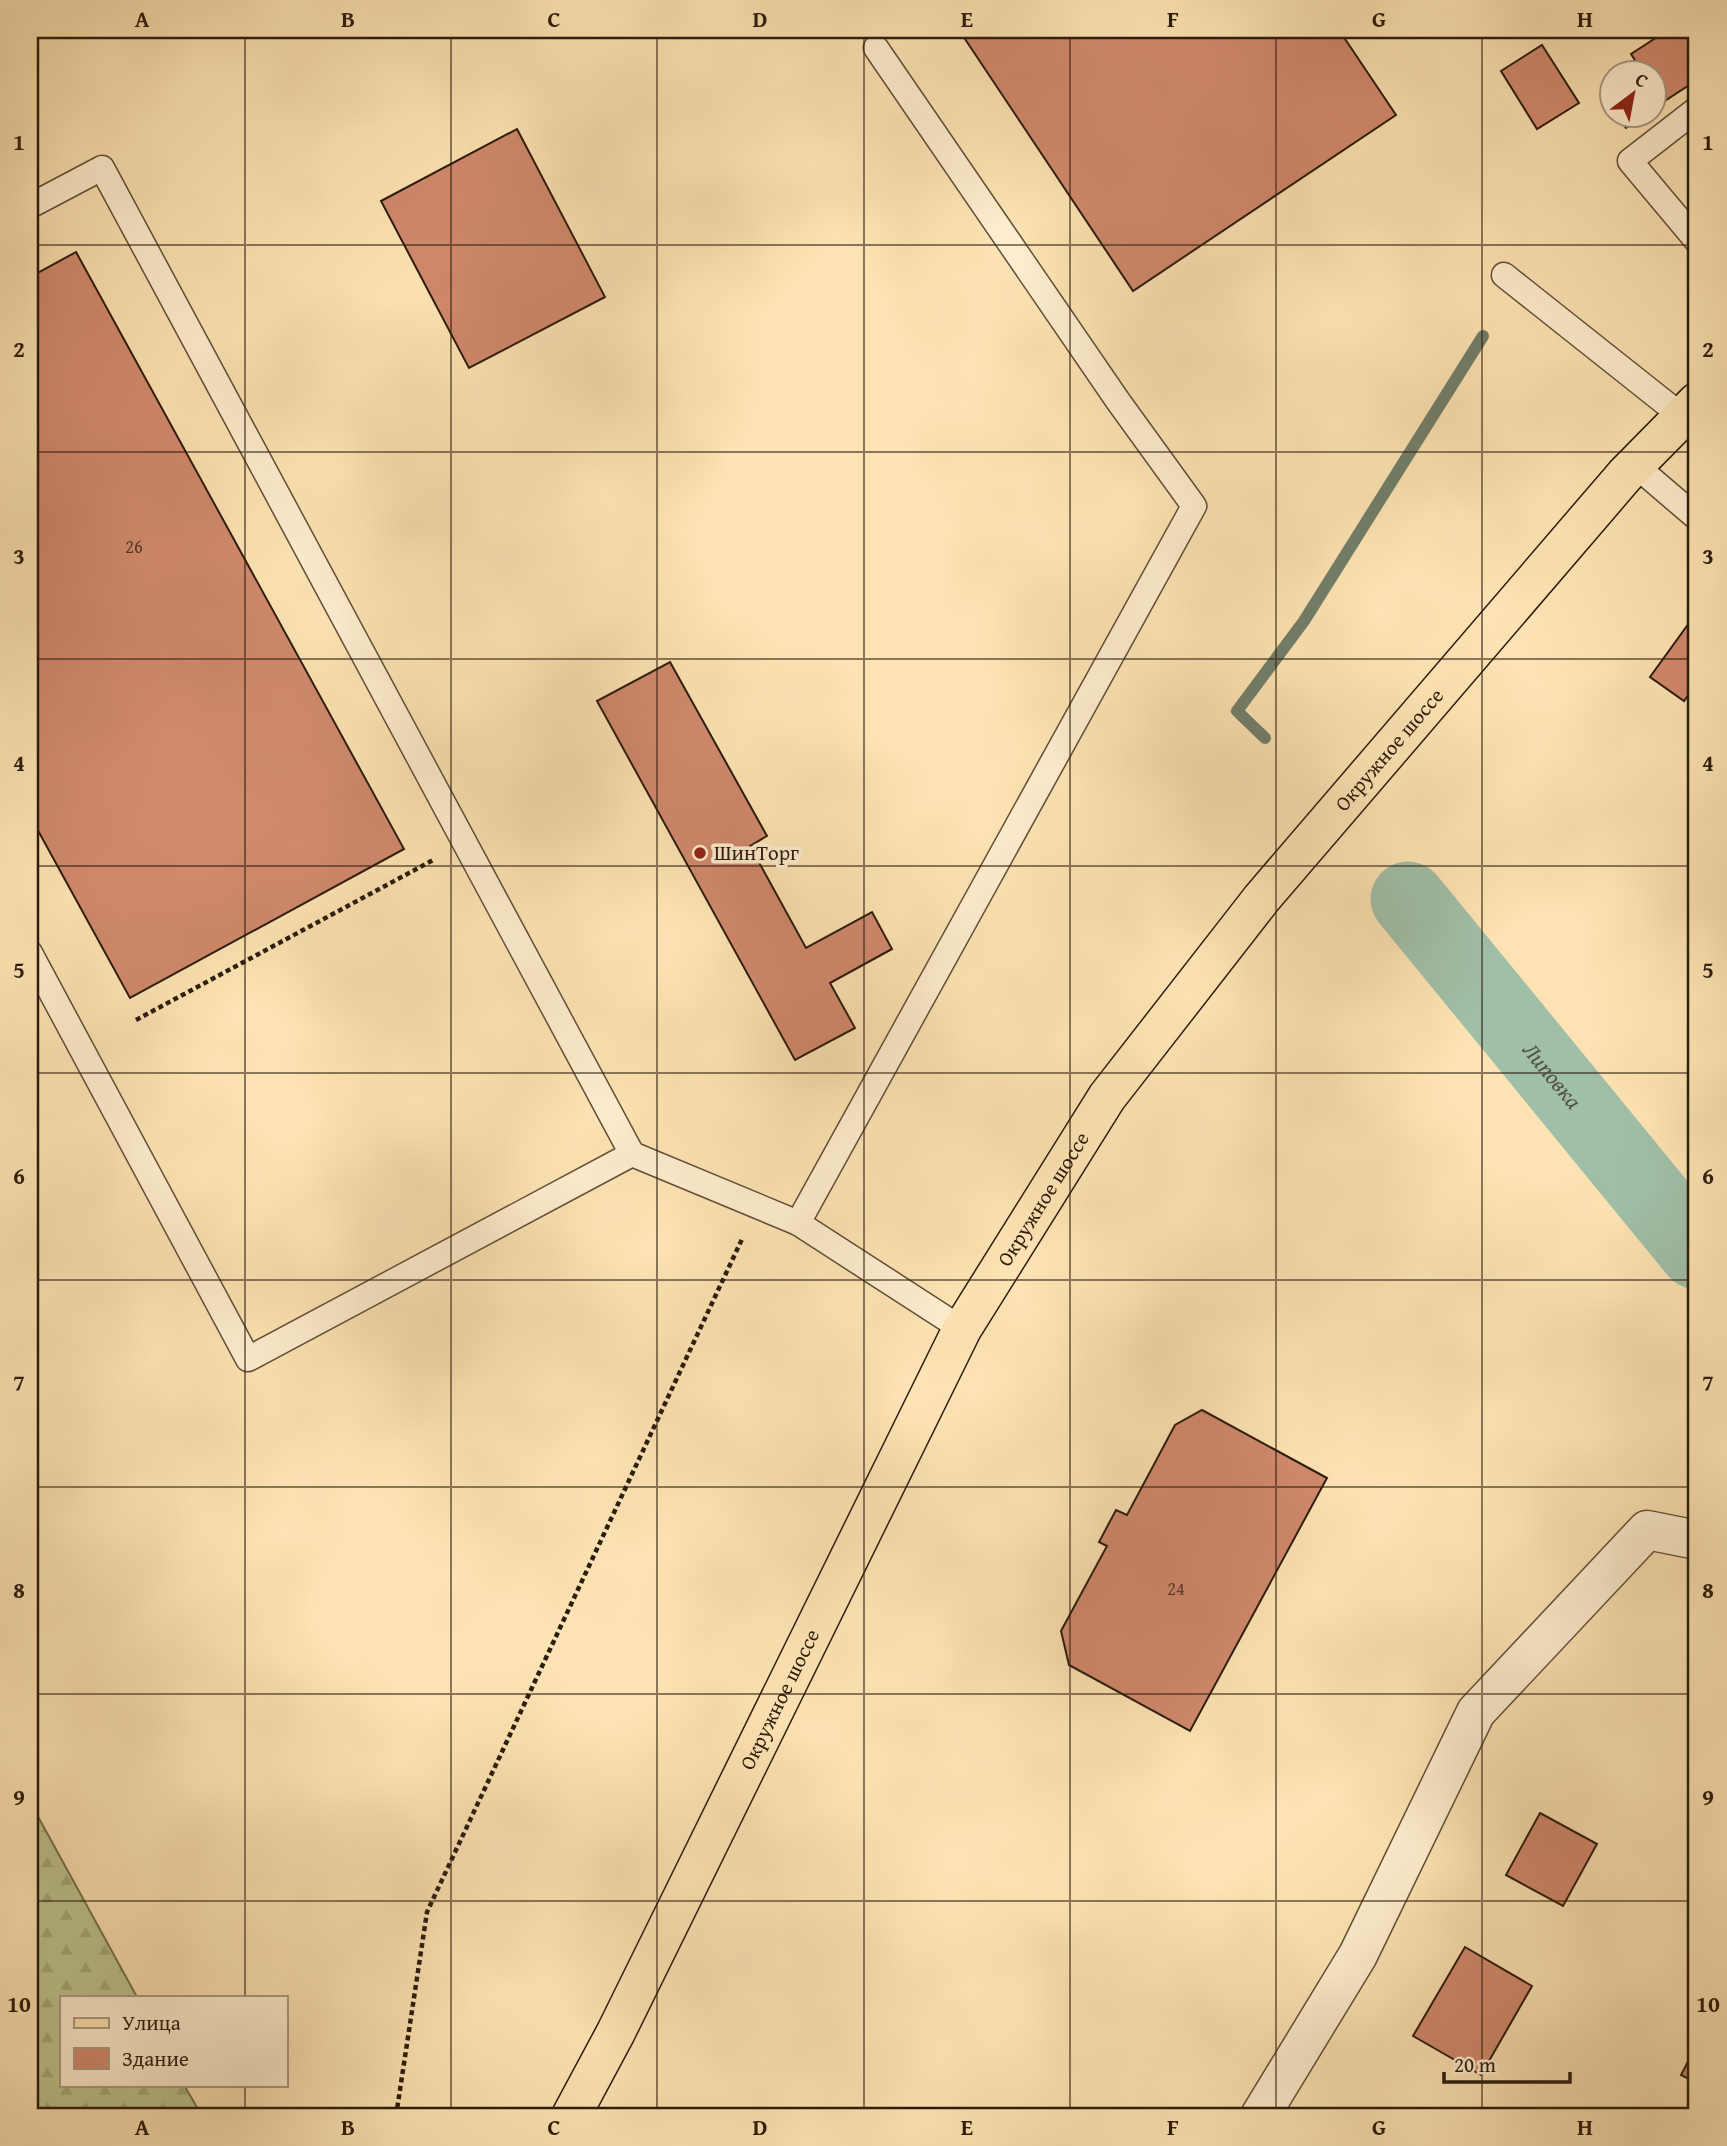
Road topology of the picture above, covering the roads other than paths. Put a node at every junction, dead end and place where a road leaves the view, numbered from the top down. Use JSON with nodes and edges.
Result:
{"nodes":[{"id":1,"x":876,"y":48,"type":"dead end"},
{"id":2,"x":1697,"y":108,"type":"edge"},
{"id":3,"x":30,"y":206,"type":"edge"},
{"id":4,"x":1697,"y":241,"type":"edge"},
{"id":5,"x":1504,"y":275,"type":"dead end"},
{"id":6,"x":1690,"y":410,"type":"edge"},
{"id":7,"x":1635,"y":465,"type":"junction"},
{"id":8,"x":1697,"y":518,"type":"edge"},
{"id":9,"x":30,"y":953,"type":"edge"},
{"id":10,"x":632,"y":1154,"type":"junction"},
{"id":11,"x":798,"y":1223,"type":"junction"},
{"id":12,"x":962,"y":1329,"type":"junction"},
{"id":13,"x":1697,"y":1540,"type":"edge"},
{"id":14,"x":571,"y":2116,"type":"edge"},
{"id":15,"x":1260,"y":2116,"type":"edge"}],
"edges":[{"from":1,"to":11,"type":"lane"},
{"from":2,"to":4,"type":"lane"},
{"from":3,"to":10,"type":"lane"},
{"from":5,"to":6,"type":"lane"},
{"from":6,"to":7,"type":"main road","name":"Окружное шоссе"},
{"from":7,"to":8,"type":"lane"},
{"from":7,"to":12,"type":"main road","name":"Окружное шоссе"},
{"from":9,"to":10,"type":"lane"},
{"from":10,"to":11,"type":"lane"},
{"from":11,"to":12,"type":"lane"},
{"from":12,"to":14,"type":"main road","name":"Окружное шоссе"},
{"from":13,"to":15,"type":"street"}]}
